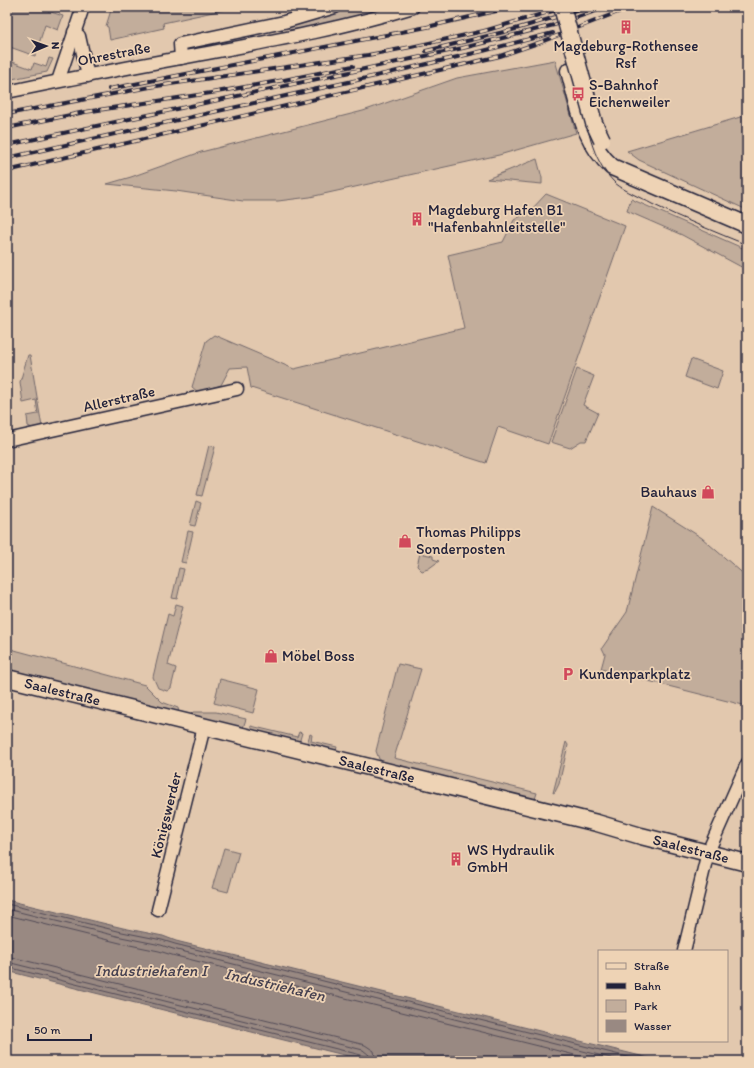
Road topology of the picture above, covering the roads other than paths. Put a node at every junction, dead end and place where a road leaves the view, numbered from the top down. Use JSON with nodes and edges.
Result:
{"nodes":[{"id":1,"x":83,"y":7,"type":"edge"},
{"id":2,"x":335,"y":7,"type":"edge"},
{"id":3,"x":413,"y":7,"type":"edge"},
{"id":4,"x":551,"y":7,"type":"edge"},
{"id":5,"x":562,"y":7,"type":"edge"},
{"id":6,"x":284,"y":22,"type":"junction"},
{"id":7,"x":74,"y":32,"type":"junction"},
{"id":8,"x":287,"y":38,"type":"junction"},
{"id":9,"x":181,"y":58,"type":"junction"},
{"id":10,"x":88,"y":76,"type":"junction"},
{"id":11,"x":58,"y":81,"type":"junction"},
{"id":12,"x":7,"y":92,"type":"edge"},
{"id":13,"x":601,"y":148,"type":"junction"},
{"id":14,"x":747,"y":225,"type":"edge"},
{"id":15,"x":237,"y":388,"type":"dead end"},
{"id":16,"x":7,"y":440,"type":"edge"},
{"id":17,"x":7,"y":678,"type":"edge"},
{"id":18,"x":204,"y":727,"type":"junction"},
{"id":19,"x":747,"y":764,"type":"edge"},
{"id":20,"x":708,"y":852,"type":"junction"},
{"id":21,"x":747,"y":862,"type":"edge"},
{"id":22,"x":158,"y":910,"type":"dead end"},
{"id":23,"x":684,"y":950,"type":"edge"}],
"edges":[{"from":1,"to":7,"type":"street"},
{"from":2,"to":6,"type":"street"},
{"from":3,"to":8,"type":"street","name":"Ohrestraße"},
{"from":4,"to":13,"type":"main road"},
{"from":5,"to":13,"type":"main road","bridge":true},
{"from":6,"to":8,"type":"street"},
{"from":6,"to":9,"type":"street"},
{"from":7,"to":10,"type":"street"},
{"from":7,"to":11,"type":"street"},
{"from":8,"to":9,"type":"street","name":"Ohrestraße"},
{"from":9,"to":10,"type":"street","name":"Ohrestraße"},
{"from":10,"to":11,"type":"street","name":"Ohrestraße"},
{"from":11,"to":12,"type":"street","name":"Ohrestraße"},
{"from":13,"to":14,"type":"main road"},
{"from":15,"to":16,"type":"street","name":"Allerstraße"},
{"from":17,"to":18,"type":"main road","name":"Saalestraße"},
{"from":18,"to":20,"type":"main road","name":"Saalestraße"},
{"from":18,"to":22,"type":"street","name":"Königswerder"},
{"from":19,"to":20,"type":"street"},
{"from":20,"to":21,"type":"main road","name":"Saalestraße"},
{"from":20,"to":23,"type":"street"}]}
